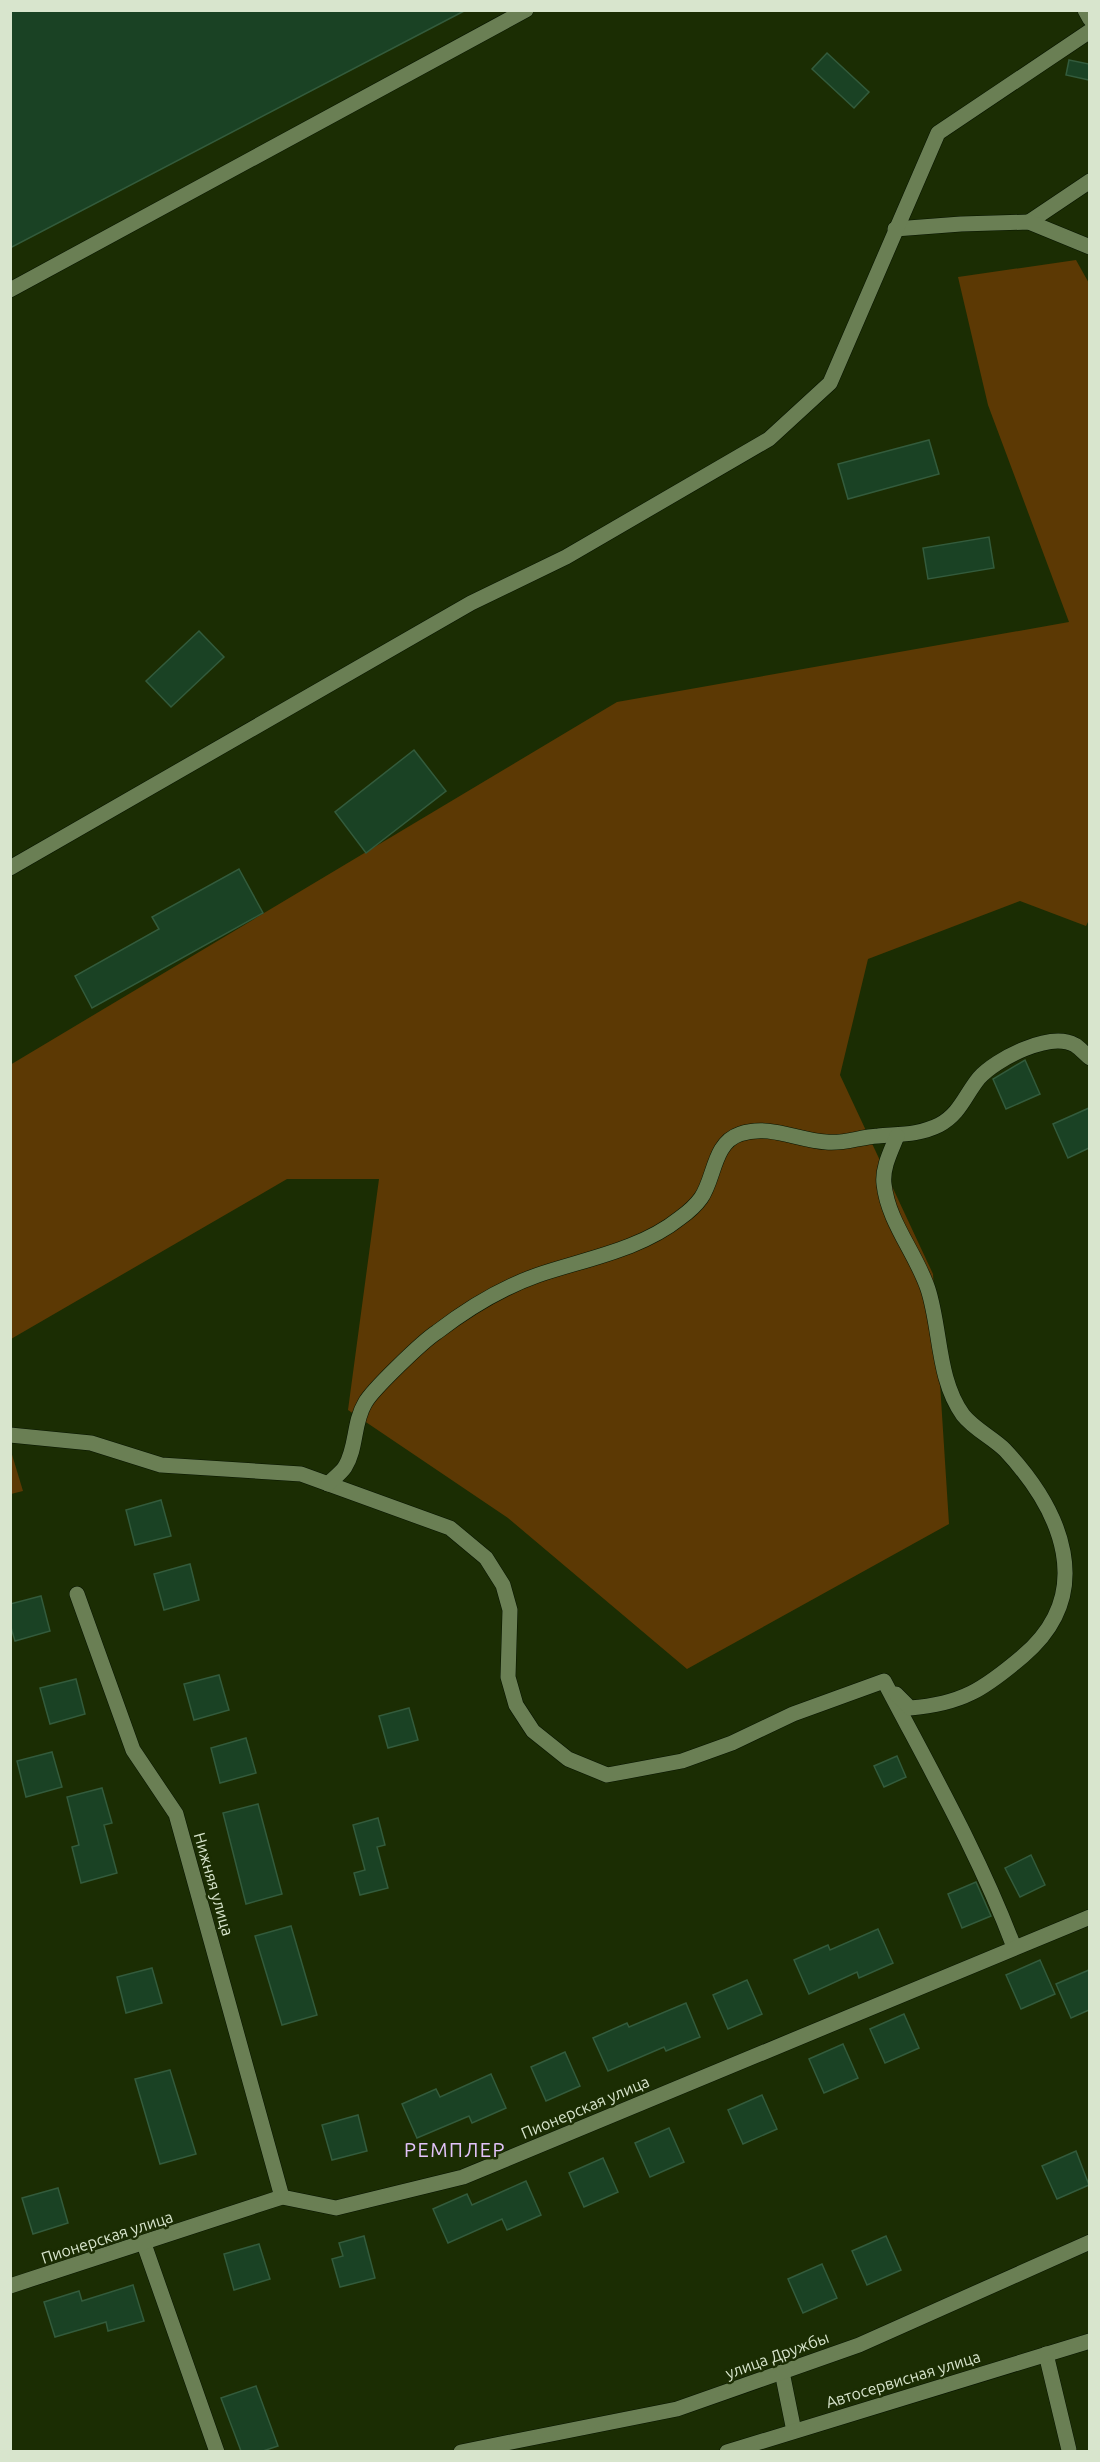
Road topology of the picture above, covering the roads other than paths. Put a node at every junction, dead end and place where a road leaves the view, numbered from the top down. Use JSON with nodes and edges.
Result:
{"nodes":[{"id":1,"x":526,"y":10,"type":"edge"},
{"id":2,"x":1085,"y":10,"type":"edge"},
{"id":3,"x":1089,"y":19,"type":"edge"},
{"id":4,"x":1089,"y":31,"type":"edge"},
{"id":5,"x":1089,"y":180,"type":"edge"},
{"id":6,"x":1029,"y":222,"type":"junction"},
{"id":7,"x":895,"y":229,"type":"junction"},
{"id":8,"x":1089,"y":247,"type":"edge"},
{"id":9,"x":10,"y":290,"type":"edge"},
{"id":10,"x":10,"y":868,"type":"edge"},
{"id":11,"x":1089,"y":1058,"type":"edge"},
{"id":12,"x":897,"y":1136,"type":"junction"},
{"id":13,"x":10,"y":1435,"type":"edge"},
{"id":14,"x":328,"y":1484,"type":"junction"},
{"id":15,"x":77,"y":1594,"type":"dead end"},
{"id":16,"x":884,"y":1681,"type":"junction"},
{"id":17,"x":1089,"y":1917,"type":"edge"},
{"id":18,"x":1014,"y":1947,"type":"junction"},
{"id":19,"x":282,"y":2197,"type":"junction"},
{"id":20,"x":1089,"y":2242,"type":"edge"},
{"id":21,"x":144,"y":2244,"type":"junction"},
{"id":22,"x":10,"y":2286,"type":"edge"},
{"id":23,"x":1089,"y":2341,"type":"edge"},
{"id":24,"x":1046,"y":2354,"type":"junction"},
{"id":25,"x":782,"y":2372,"type":"junction"},
{"id":26,"x":794,"y":2431,"type":"junction"},
{"id":27,"x":1070,"y":2450,"type":"dead end"},
{"id":28,"x":217,"y":2451,"type":"edge"},
{"id":29,"x":461,"y":2451,"type":"edge"},
{"id":30,"x":727,"y":2451,"type":"edge"}],
"edges":[{"from":1,"to":9,"type":"street"},
{"from":2,"to":3,"type":"street"},
{"from":4,"to":7,"type":"street"},
{"from":5,"to":6,"type":"street"},
{"from":6,"to":7,"type":"street"},
{"from":6,"to":8,"type":"street"},
{"from":7,"to":10,"type":"street"},
{"from":11,"to":12,"type":"street"},
{"from":12,"to":14,"type":"street"},
{"from":12,"to":16,"type":"street"},
{"from":13,"to":14,"type":"street"},
{"from":14,"to":16,"type":"street"},
{"from":15,"to":19,"type":"street","name":"Нижняя улица"},
{"from":16,"to":18,"type":"street"},
{"from":17,"to":18,"type":"street","name":"Пионерская улица"},
{"from":18,"to":19,"type":"street","name":"Пионерская улица"},
{"from":19,"to":21,"type":"street","name":"Пионерская улица"},
{"from":20,"to":25,"type":"street","name":"улица Дружбы"},
{"from":21,"to":22,"type":"street","name":"Пионерская улица"},
{"from":21,"to":28,"type":"street"},
{"from":23,"to":24,"type":"street","name":"Автосервисная улица"},
{"from":24,"to":26,"type":"street","name":"Автосервисная улица"},
{"from":24,"to":27,"type":"street"},
{"from":25,"to":26,"type":"street"},
{"from":25,"to":29,"type":"street","name":"улица Дружбы"},
{"from":26,"to":30,"type":"street","name":"Автосервисная улица"}]}
